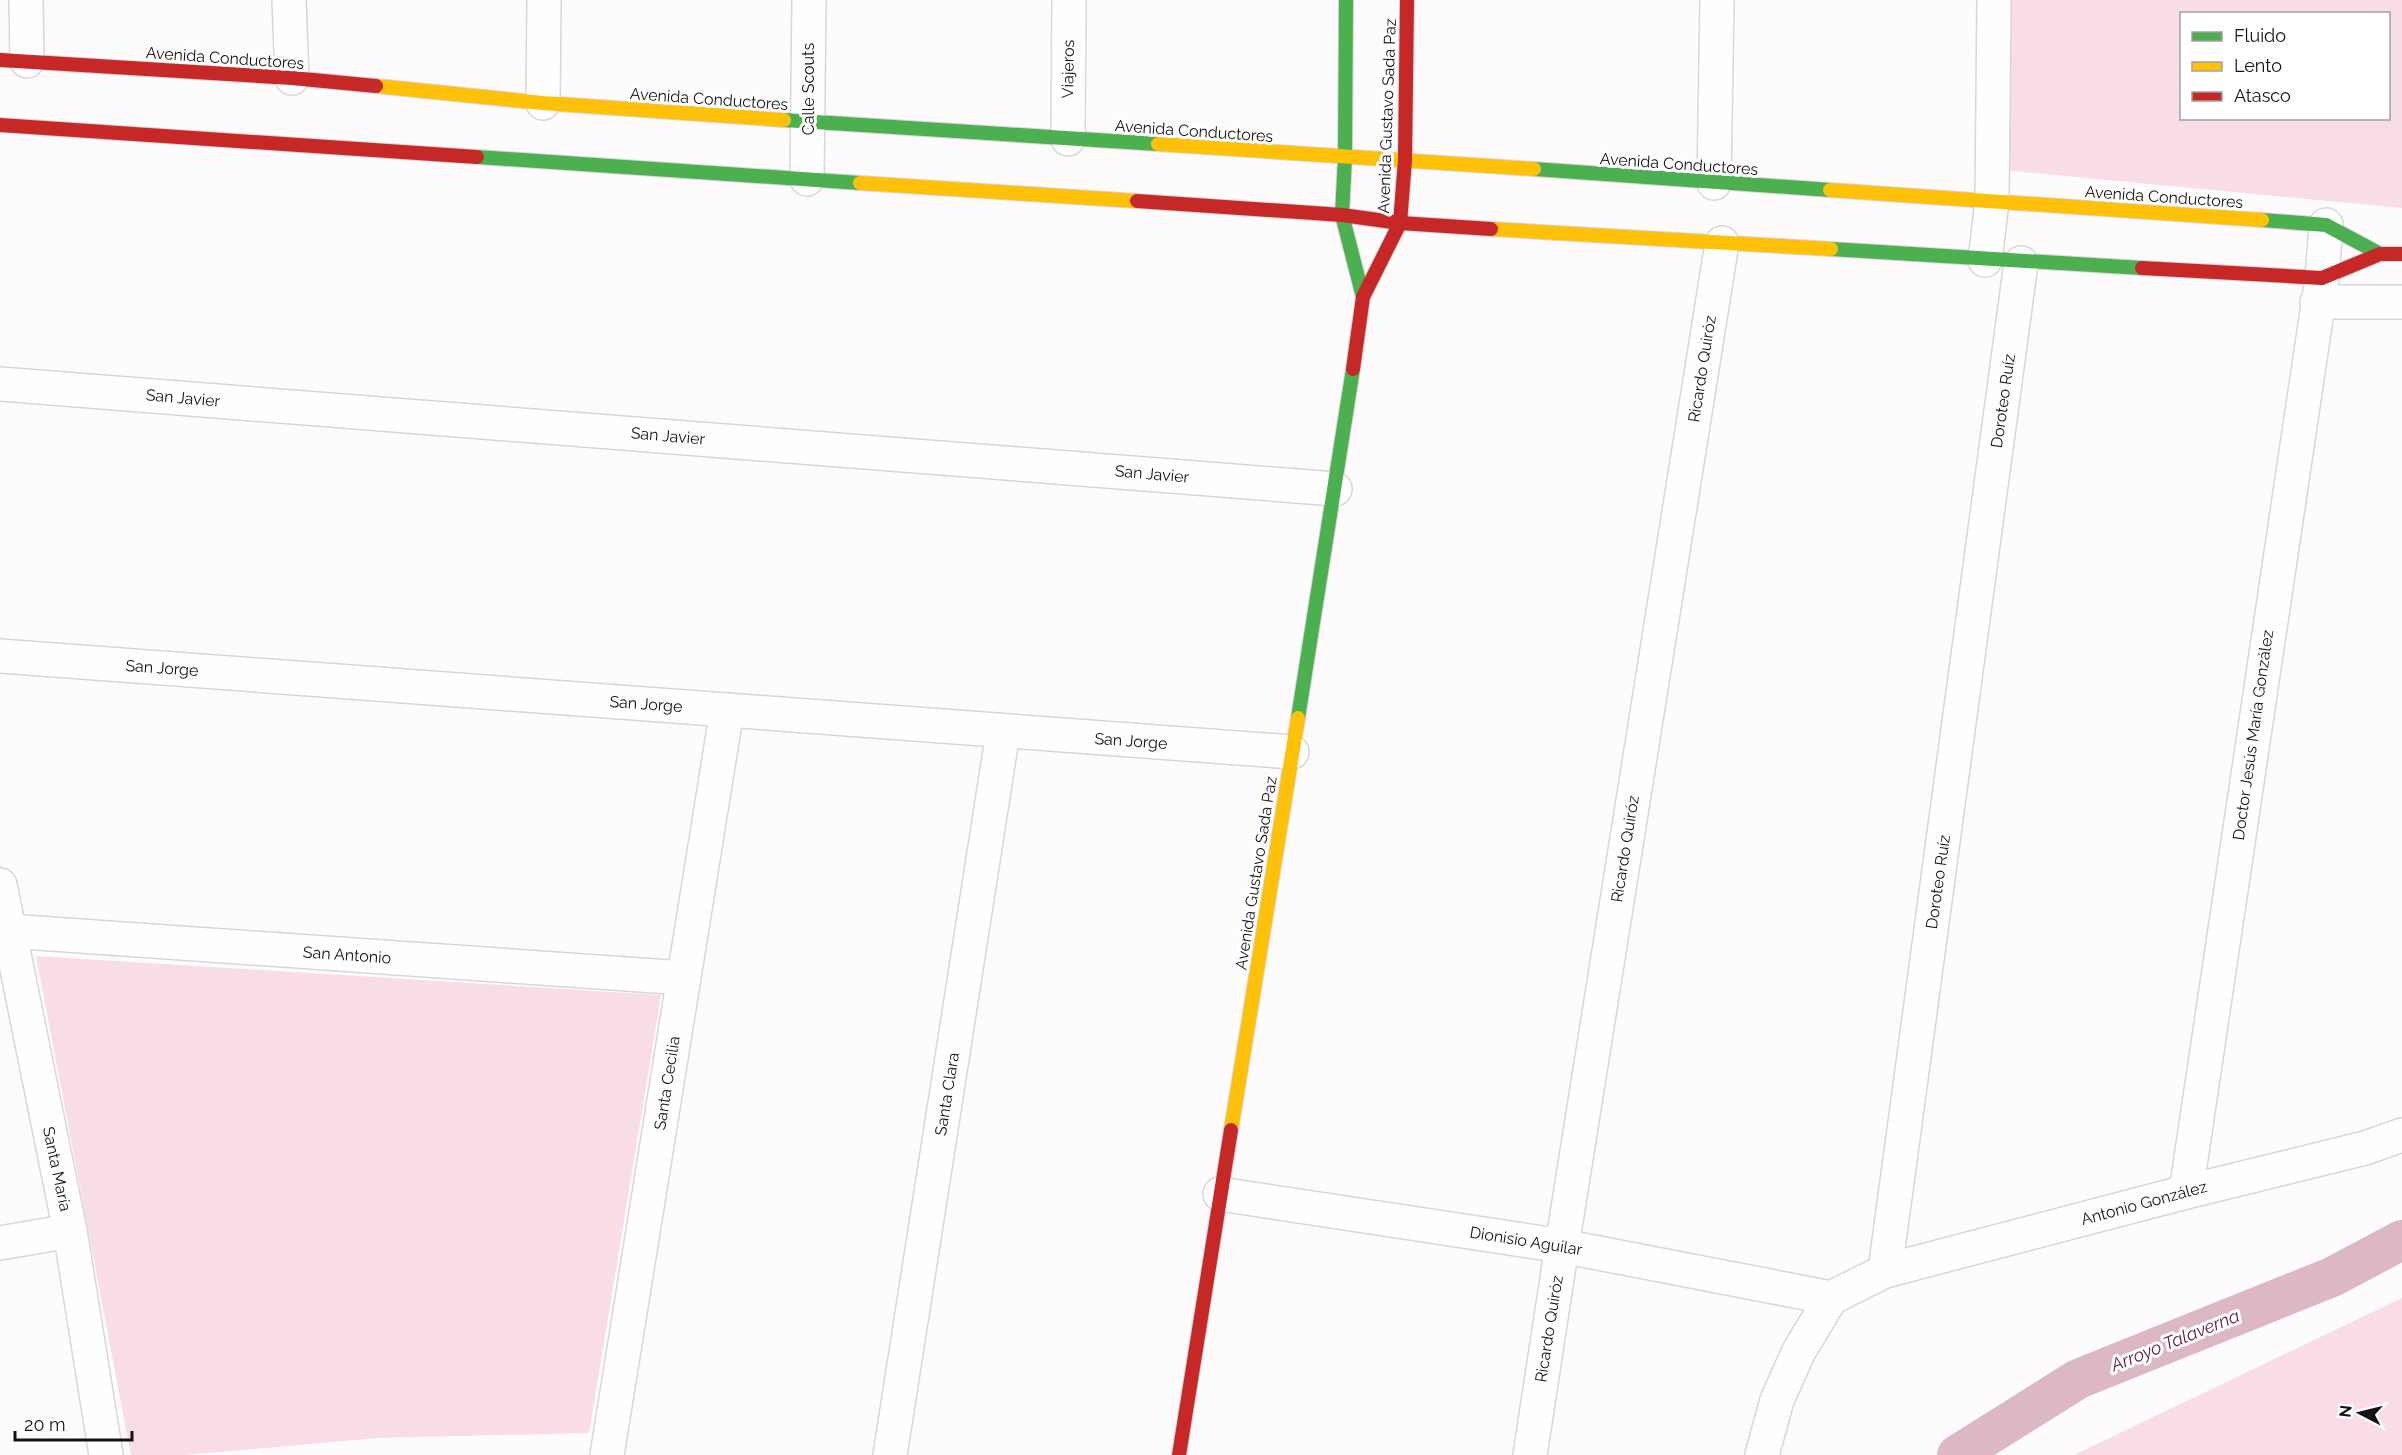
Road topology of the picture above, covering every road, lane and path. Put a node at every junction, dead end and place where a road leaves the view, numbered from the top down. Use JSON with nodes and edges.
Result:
{"nodes":[{"id":1,"x":26,"y":0,"type":"edge"},
{"id":2,"x":289,"y":0,"type":"edge"},
{"id":3,"x":544,"y":0,"type":"edge"},
{"id":4,"x":809,"y":0,"type":"edge"},
{"id":5,"x":1069,"y":0,"type":"edge"},
{"id":6,"x":1346,"y":0,"type":"edge"},
{"id":7,"x":1407,"y":0,"type":"edge"},
{"id":8,"x":1717,"y":0,"type":"edge"},
{"id":9,"x":1994,"y":0,"type":"edge"},
{"id":10,"x":14,"y":60,"type":"edge"},
{"id":11,"x":292,"y":78,"type":"junction"},
{"id":12,"x":543,"y":103,"type":"junction"},
{"id":13,"x":809,"y":122,"type":"junction"},
{"id":14,"x":0,"y":125,"type":"edge"},
{"id":15,"x":1068,"y":139,"type":"junction"},
{"id":16,"x":1345,"y":157,"type":"junction"},
{"id":17,"x":1405,"y":160,"type":"junction"},
{"id":18,"x":807,"y":179,"type":"junction"},
{"id":19,"x":1714,"y":183,"type":"junction"},
{"id":20,"x":1992,"y":202,"type":"junction"},
{"id":21,"x":1342,"y":215,"type":"junction"},
{"id":22,"x":1400,"y":223,"type":"junction"},
{"id":23,"x":2326,"y":225,"type":"junction"},
{"id":24,"x":1722,"y":243,"type":"junction"},
{"id":25,"x":2380,"y":254,"type":"junction"},
{"id":26,"x":2402,"y":254,"type":"edge"},
{"id":27,"x":1985,"y":260,"type":"junction"},
{"id":28,"x":2021,"y":262,"type":"junction"},
{"id":29,"x":2320,"y":290,"type":"junction"},
{"id":30,"x":1363,"y":297,"type":"junction"},
{"id":31,"x":2402,"y":302,"type":"edge"},
{"id":32,"x":0,"y":384,"type":"edge"},
{"id":33,"x":1335,"y":489,"type":"junction"},
{"id":34,"x":0,"y":656,"type":"edge"},
{"id":35,"x":727,"y":710,"type":"junction"},
{"id":36,"x":1003,"y":732,"type":"junction"},
{"id":37,"x":1292,"y":752,"type":"junction"},
{"id":38,"x":0,"y":885,"type":"edge"},
{"id":39,"x":9,"y":931,"type":"junction"},
{"id":40,"x":684,"y":978,"type":"junction"},
{"id":41,"x":2402,"y":1135,"type":"edge"},
{"id":42,"x":2186,"y":1192,"type":"junction"},
{"id":43,"x":1220,"y":1194,"type":"junction"},
{"id":44,"x":70,"y":1231,"type":"junction"},
{"id":45,"x":0,"y":1243,"type":"edge"},
{"id":46,"x":1562,"y":1246,"type":"junction"},
{"id":47,"x":1885,"y":1271,"type":"junction"},
{"id":48,"x":1831,"y":1298,"type":"junction"},
{"id":49,"x":106,"y":1455,"type":"edge"},
{"id":50,"x":607,"y":1455,"type":"edge"},
{"id":51,"x":890,"y":1455,"type":"edge"},
{"id":52,"x":1179,"y":1455,"type":"edge"},
{"id":53,"x":1530,"y":1455,"type":"edge"},
{"id":54,"x":1762,"y":1455,"type":"edge"}],
"edges":[{"from":1,"to":10,"type":"street"},
{"from":2,"to":11,"type":"street"},
{"from":3,"to":12,"type":"street"},
{"from":4,"to":13,"type":"street","name":"Calle Scouts"},
{"from":5,"to":15,"type":"street","name":"Viajeros"},
{"from":6,"to":16,"type":"street","name":"Avenida Gustavo Sada Paz"},
{"from":7,"to":17,"type":"street","name":"Avenida Gustavo Sada Paz"},
{"from":8,"to":19,"type":"street"},
{"from":9,"to":20,"type":"street"},
{"from":10,"to":11,"type":"street","name":"Avenida Conductores"},
{"from":11,"to":12,"type":"street","name":"Avenida Conductores"},
{"from":12,"to":13,"type":"street","name":"Avenida Conductores"},
{"from":13,"to":15,"type":"street","name":"Avenida Conductores"},
{"from":13,"to":18,"type":"street","name":"Calle Scouts"},
{"from":14,"to":18,"type":"street","name":"Avenida Conductores"},
{"from":15,"to":16,"type":"street","name":"Avenida Conductores"},
{"from":16,"to":17,"type":"street","name":"Avenida Conductores"},
{"from":16,"to":21,"type":"street","name":"Avenida Gustavo Sada Paz"},
{"from":17,"to":19,"type":"street","name":"Avenida Conductores"},
{"from":17,"to":22,"type":"street","name":"Avenida Gustavo Sada Paz"},
{"from":18,"to":21,"type":"street","name":"Avenida Conductores"},
{"from":19,"to":20,"type":"street","name":"Avenida Conductores"},
{"from":20,"to":23,"type":"street","name":"Avenida Conductores"},
{"from":20,"to":27,"type":"street"},
{"from":21,"to":22,"type":"street","name":"Avenida Conductores"},
{"from":21,"to":30,"type":"street","name":"Avenida Gustavo Sada Paz"},
{"from":22,"to":24,"type":"street","name":"Avenida Conductores"},
{"from":22,"to":30,"type":"street","name":"Avenida Gustavo Sada Paz"},
{"from":23,"to":25,"type":"street","name":"Avenida Conductores"},
{"from":23,"to":29,"type":"street","name":"Doctor Jesús María González"},
{"from":24,"to":27,"type":"street","name":"Avenida Conductores"},
{"from":24,"to":46,"type":"street","name":"Ricardo Quiróz"},
{"from":25,"to":26,"type":"street","name":"Avenida Conductores"},
{"from":25,"to":29,"type":"street","name":"Avenida Conductores"},
{"from":27,"to":28,"type":"street","name":"Avenida Conductores"},
{"from":28,"to":29,"type":"street","name":"Avenida Conductores"},
{"from":28,"to":47,"type":"street","name":"Doroteo Ruíz"},
{"from":29,"to":31,"type":"street"},
{"from":29,"to":42,"type":"street","name":"Doctor Jesús María González"},
{"from":30,"to":33,"type":"street","name":"Avenida Gustavo Sada Paz"},
{"from":32,"to":33,"type":"street","name":"San Javier"},
{"from":33,"to":37,"type":"street","name":"Avenida Gustavo Sada Paz"},
{"from":34,"to":35,"type":"street","name":"San Jorge"},
{"from":35,"to":36,"type":"street","name":"San Jorge"},
{"from":35,"to":40,"type":"street","name":"Santa Cecilia"},
{"from":36,"to":37,"type":"street","name":"San Jorge"},
{"from":36,"to":51,"type":"street","name":"Santa Clara"},
{"from":37,"to":43,"type":"street","name":"Avenida Gustavo Sada Paz"},
{"from":38,"to":39,"type":"street","name":"Santa María"},
{"from":39,"to":40,"type":"street","name":"San Antonio"},
{"from":39,"to":44,"type":"street","name":"Santa María"},
{"from":40,"to":50,"type":"street","name":"Santa Cecilia"},
{"from":41,"to":42,"type":"street","name":"Antonio González"},
{"from":42,"to":47,"type":"street","name":"Antonio González"},
{"from":43,"to":46,"type":"street","name":"Dionisio Aguilar"},
{"from":43,"to":52,"type":"street","name":"Avenida Gustavo Sada Paz"},
{"from":44,"to":45,"type":"street"},
{"from":44,"to":49,"type":"street","name":"Santa María"},
{"from":46,"to":48,"type":"street","name":"Dionisio Aguilar"},
{"from":46,"to":53,"type":"street","name":"Ricardo Quiróz"},
{"from":47,"to":48,"type":"street"},
{"from":48,"to":54,"type":"street"}]}
